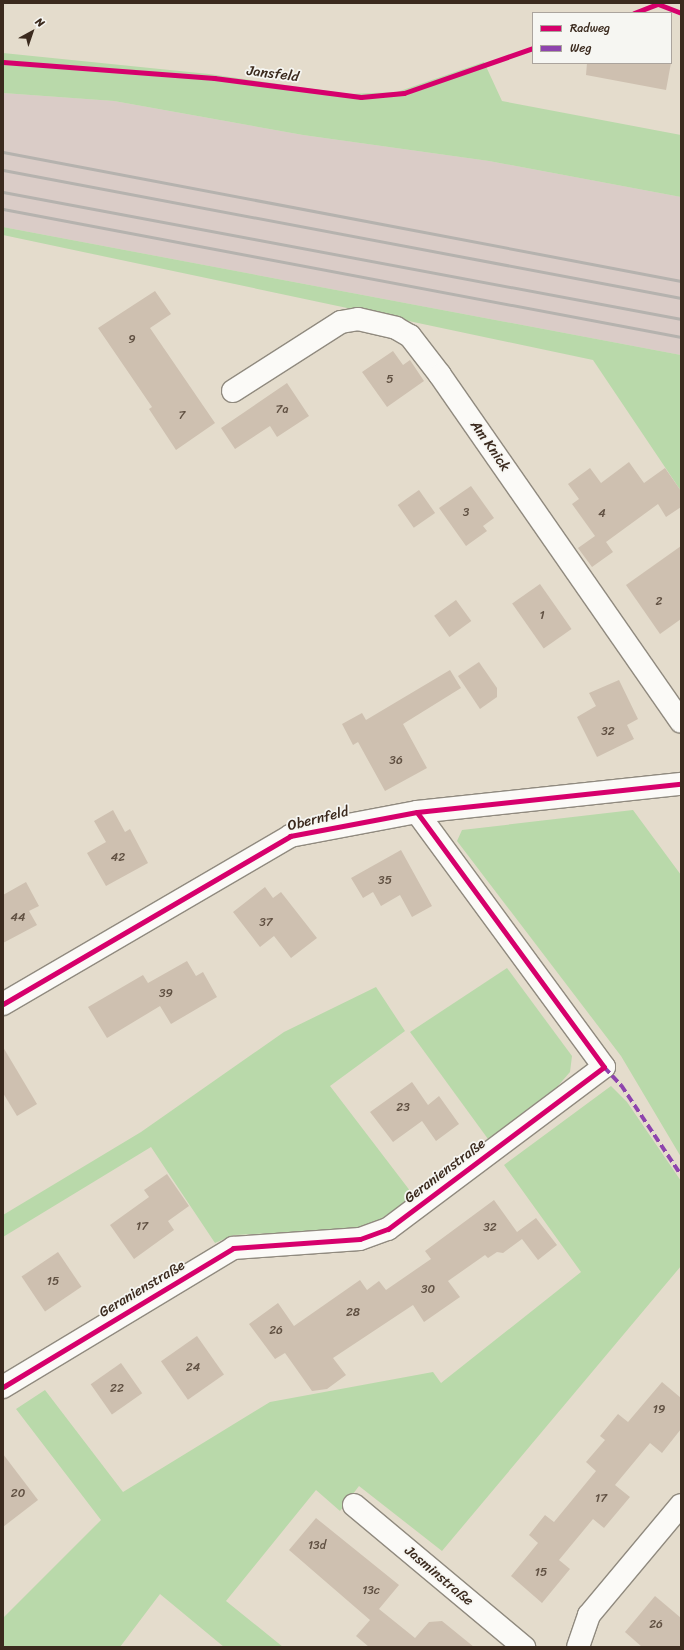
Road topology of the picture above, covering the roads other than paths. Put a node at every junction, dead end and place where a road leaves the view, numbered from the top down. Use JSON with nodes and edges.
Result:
{"nodes":[{"id":1,"x":233,"y":391,"type":"dead end"},
{"id":2,"x":681,"y":722,"type":"edge"},
{"id":3,"x":681,"y":784,"type":"edge"},
{"id":4,"x":417,"y":812,"type":"junction"},
{"id":5,"x":3,"y":1004,"type":"edge"},
{"id":6,"x":3,"y":1387,"type":"edge"},
{"id":7,"x":354,"y":1505,"type":"dead end"},
{"id":8,"x":681,"y":1505,"type":"edge"},
{"id":9,"x":524,"y":1647,"type":"edge"},
{"id":10,"x":578,"y":1647,"type":"edge"}],
"edges":[{"from":1,"to":2,"type":"street","name":"Am Knick"},
{"from":3,"to":4,"type":"street","name":"Obernfeld"},
{"from":4,"to":5,"type":"street","name":"Obernfeld"},
{"from":4,"to":6,"type":"street","name":"Geranienstraße"},
{"from":7,"to":9,"type":"street","name":"Jasminstraße"},
{"from":8,"to":10,"type":"street"}]}
